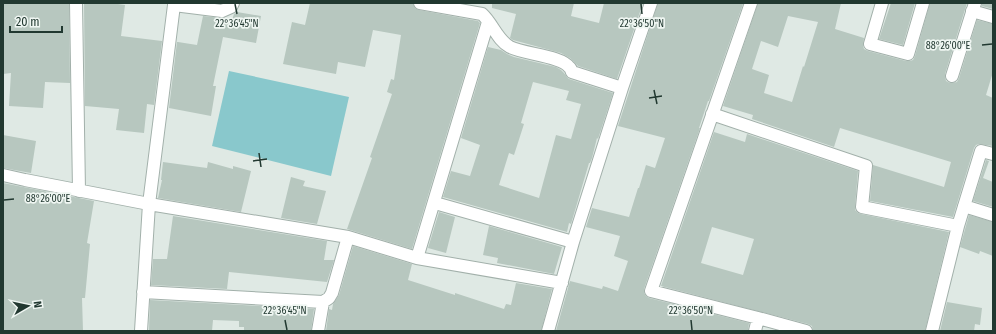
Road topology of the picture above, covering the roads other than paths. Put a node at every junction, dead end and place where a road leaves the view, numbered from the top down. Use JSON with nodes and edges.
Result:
{"nodes":[{"id":1,"x":76,"y":3,"type":"edge"},
{"id":2,"x":233,"y":3,"type":"edge"},
{"id":3,"x":420,"y":3,"type":"edge"},
{"id":4,"x":651,"y":3,"type":"edge"},
{"id":5,"x":751,"y":3,"type":"edge"},
{"id":6,"x":882,"y":3,"type":"edge"},
{"id":7,"x":923,"y":3,"type":"edge"},
{"id":8,"x":973,"y":7,"type":"edge"},
{"id":9,"x":993,"y":17,"type":"edge"},
{"id":10,"x":488,"y":22,"type":"junction"},
{"id":11,"x":952,"y":76,"type":"dead end"},
{"id":12,"x":622,"y":88,"type":"junction"},
{"id":13,"x":712,"y":114,"type":"junction"},
{"id":14,"x":993,"y":154,"type":"edge"},
{"id":15,"x":3,"y":175,"type":"edge"},
{"id":16,"x":79,"y":191,"type":"junction"},
{"id":17,"x":435,"y":203,"type":"junction"},
{"id":18,"x":149,"y":204,"type":"junction"},
{"id":19,"x":964,"y":206,"type":"junction"},
{"id":20,"x":993,"y":215,"type":"edge"},
{"id":21,"x":958,"y":226,"type":"junction"},
{"id":22,"x":348,"y":237,"type":"junction"},
{"id":23,"x":573,"y":242,"type":"junction"},
{"id":24,"x":418,"y":258,"type":"junction"},
{"id":25,"x":562,"y":283,"type":"junction"},
{"id":26,"x":143,"y":292,"type":"junction"},
{"id":27,"x":323,"y":302,"type":"junction"},
{"id":28,"x":758,"y":318,"type":"junction"},
{"id":29,"x":140,"y":331,"type":"edge"},
{"id":30,"x":318,"y":331,"type":"edge"},
{"id":31,"x":548,"y":331,"type":"edge"},
{"id":32,"x":755,"y":331,"type":"edge"},
{"id":33,"x":806,"y":331,"type":"edge"},
{"id":34,"x":932,"y":331,"type":"edge"}],
"edges":[{"from":1,"to":16,"type":"street"},
{"from":2,"to":18,"type":"street"},
{"from":3,"to":10,"type":"street"},
{"from":4,"to":12,"type":"street"},
{"from":5,"to":13,"type":"street"},
{"from":6,"to":7,"type":"street"},
{"from":8,"to":9,"type":"street"},
{"from":8,"to":11,"type":"street"},
{"from":10,"to":12,"type":"street"},
{"from":10,"to":17,"type":"street"},
{"from":12,"to":23,"type":"street"},
{"from":13,"to":21,"type":"street"},
{"from":13,"to":28,"type":"street"},
{"from":14,"to":19,"type":"street"},
{"from":15,"to":16,"type":"street"},
{"from":16,"to":18,"type":"street"},
{"from":17,"to":23,"type":"street"},
{"from":17,"to":24,"type":"street"},
{"from":18,"to":22,"type":"street"},
{"from":18,"to":26,"type":"street"},
{"from":19,"to":20,"type":"street"},
{"from":19,"to":21,"type":"street"},
{"from":21,"to":34,"type":"street"},
{"from":22,"to":24,"type":"street"},
{"from":22,"to":27,"type":"street"},
{"from":23,"to":25,"type":"street"},
{"from":24,"to":25,"type":"street"},
{"from":25,"to":31,"type":"street"},
{"from":26,"to":27,"type":"street"},
{"from":26,"to":29,"type":"street"},
{"from":27,"to":30,"type":"street"},
{"from":28,"to":32,"type":"street"},
{"from":28,"to":33,"type":"street"}]}
